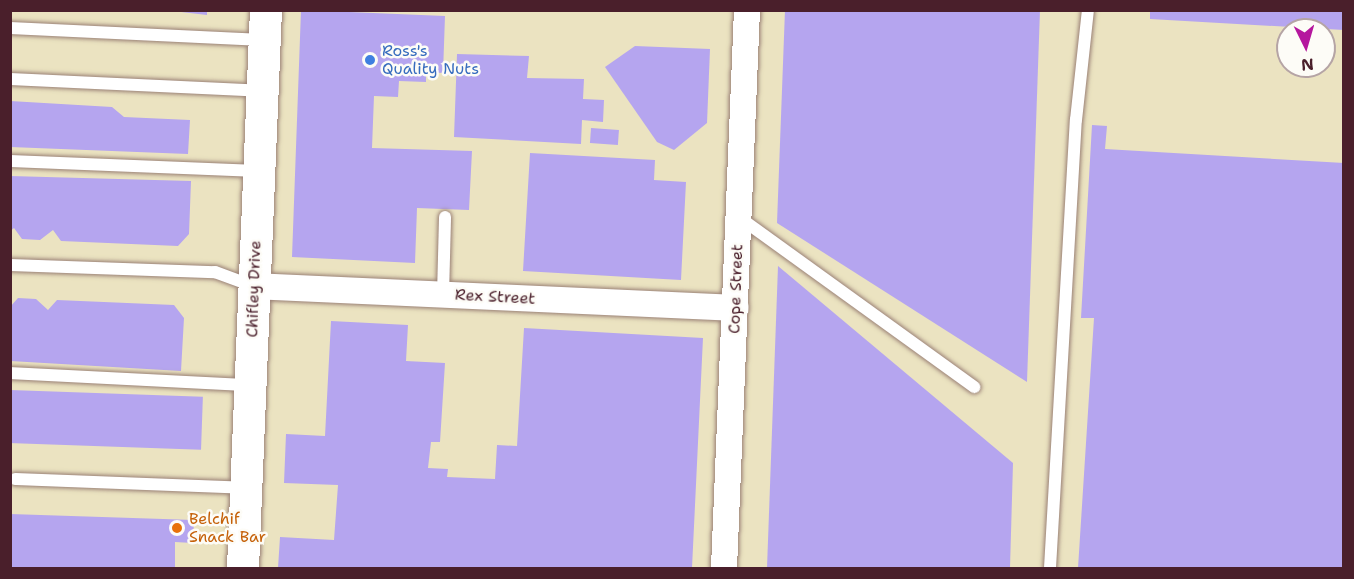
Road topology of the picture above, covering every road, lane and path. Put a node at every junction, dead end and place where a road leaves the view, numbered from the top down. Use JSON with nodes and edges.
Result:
{"nodes":[{"id":1,"x":747,"y":10,"type":"edge"},
{"id":2,"x":1088,"y":10,"type":"edge"},
{"id":3,"x":265,"y":25,"type":"edge"},
{"id":4,"x":10,"y":28,"type":"edge"},
{"id":5,"x":10,"y":79,"type":"edge"},
{"id":6,"x":262,"y":91,"type":"junction"},
{"id":7,"x":10,"y":161,"type":"edge"},
{"id":8,"x":259,"y":171,"type":"junction"},
{"id":9,"x":446,"y":217,"type":"dead end"},
{"id":10,"x":739,"y":217,"type":"junction"},
{"id":11,"x":10,"y":265,"type":"edge"},
{"id":12,"x":254,"y":286,"type":"junction"},
{"id":13,"x":442,"y":295,"type":"junction"},
{"id":14,"x":735,"y":308,"type":"junction"},
{"id":15,"x":10,"y":373,"type":"edge"},
{"id":16,"x":250,"y":385,"type":"junction"},
{"id":17,"x":974,"y":387,"type":"dead end"},
{"id":18,"x":15,"y":480,"type":"dead end"},
{"id":19,"x":246,"y":489,"type":"junction"},
{"id":20,"x":243,"y":568,"type":"edge"},
{"id":21,"x":724,"y":568,"type":"edge"},
{"id":22,"x":1050,"y":568,"type":"edge"}],
"edges":[{"from":1,"to":10,"type":"street","name":"Cope Street"},
{"from":2,"to":22,"type":"lane"},
{"from":3,"to":4,"type":"lane"},
{"from":3,"to":6,"type":"street","name":"Chifley Drive"},
{"from":5,"to":6,"type":"lane"},
{"from":6,"to":8,"type":"street","name":"Chifley Drive"},
{"from":7,"to":8,"type":"lane"},
{"from":8,"to":12,"type":"street","name":"Chifley Drive"},
{"from":9,"to":13,"type":"lane"},
{"from":10,"to":14,"type":"street","name":"Cope Street"},
{"from":10,"to":17,"type":"lane"},
{"from":11,"to":12,"type":"lane"},
{"from":12,"to":13,"type":"street","name":"Rex Street"},
{"from":12,"to":16,"type":"street","name":"Chifley Drive"},
{"from":13,"to":14,"type":"street","name":"Rex Street"},
{"from":14,"to":21,"type":"street","name":"Cope Street"},
{"from":15,"to":16,"type":"lane"},
{"from":16,"to":19,"type":"street","name":"Chifley Drive"},
{"from":18,"to":19,"type":"lane"},
{"from":19,"to":20,"type":"street","name":"Chifley Drive"}]}
